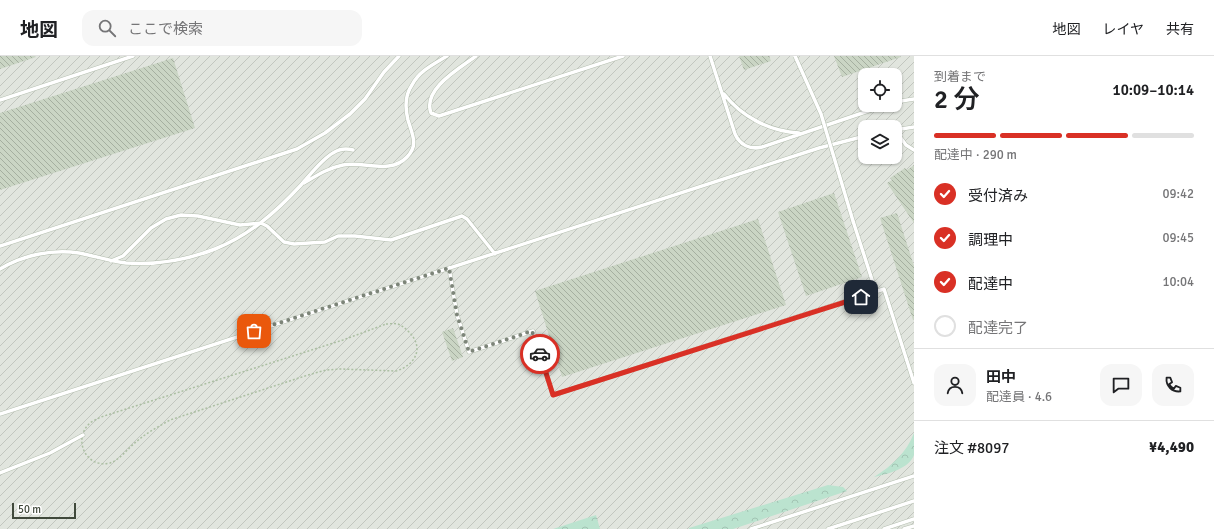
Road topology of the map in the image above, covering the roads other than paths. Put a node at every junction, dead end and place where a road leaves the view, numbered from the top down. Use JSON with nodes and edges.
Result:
{"nodes":[{"id":1,"x":133,"y":56,"type":"edge"},
{"id":2,"x":399,"y":56,"type":"edge"},
{"id":3,"x":447,"y":56,"type":"edge"},
{"id":4,"x":476,"y":56,"type":"edge"},
{"id":5,"x":623,"y":56,"type":"edge"},
{"id":6,"x":710,"y":56,"type":"edge"},
{"id":7,"x":795,"y":56,"type":"edge"},
{"id":8,"x":722,"y":91,"type":"junction"},
{"id":9,"x":914,"y":99,"type":"edge"},
{"id":10,"x":0,"y":100,"type":"edge"},
{"id":11,"x":902,"y":101,"type":"edge"},
{"id":12,"x":865,"y":112,"type":"edge"},
{"id":13,"x":914,"y":127,"type":"edge"},
{"id":14,"x":902,"y":129,"type":"edge"},
{"id":15,"x":802,"y":133,"type":"junction"},
{"id":16,"x":858,"y":138,"type":"edge"},
{"id":17,"x":902,"y":140,"type":"edge"},
{"id":18,"x":353,"y":150,"type":"dead end"},
{"id":19,"x":914,"y":150,"type":"edge"},
{"id":20,"x":300,"y":186,"type":"junction"},
{"id":21,"x":261,"y":223,"type":"junction"},
{"id":22,"x":0,"y":246,"type":"edge"},
{"id":23,"x":495,"y":254,"type":"junction"},
{"id":24,"x":110,"y":261,"type":"junction"},
{"id":25,"x":449,"y":268,"type":"junction"},
{"id":26,"x":0,"y":269,"type":"edge"},
{"id":27,"x":876,"y":292,"type":"junction"},
{"id":28,"x":914,"y":383,"type":"edge"},
{"id":29,"x":0,"y":414,"type":"edge"},
{"id":30,"x":83,"y":435,"type":"road end"},
{"id":31,"x":0,"y":473,"type":"edge"},
{"id":32,"x":914,"y":476,"type":"edge"},
{"id":33,"x":914,"y":501,"type":"edge"},
{"id":34,"x":914,"y":519,"type":"edge"},
{"id":35,"x":914,"y":526,"type":"edge"},
{"id":36,"x":751,"y":529,"type":"edge"},
{"id":37,"x":828,"y":529,"type":"edge"},
{"id":38,"x":884,"y":529,"type":"edge"},
{"id":39,"x":904,"y":529,"type":"edge"}],
"edges":[{"from":1,"to":10,"type":"lane"},
{"from":2,"to":22,"type":"lane"},
{"from":3,"to":20,"type":"lane"},
{"from":4,"to":5,"type":"lane"},
{"from":6,"to":8,"type":"lane"},
{"from":7,"to":27,"type":"lane","bridge":true},
{"from":8,"to":15,"type":"lane"},
{"from":8,"to":15,"type":"lane"},
{"from":9,"to":11,"type":"lane"},
{"from":12,"to":15,"type":"lane"},
{"from":13,"to":14,"type":"lane"},
{"from":16,"to":23,"type":"lane"},
{"from":17,"to":19,"type":"lane"},
{"from":18,"to":20,"type":"lane"},
{"from":20,"to":21,"type":"lane"},
{"from":21,"to":23,"type":"lane"},
{"from":21,"to":24,"type":"lane"},
{"from":21,"to":24,"type":"lane"},
{"from":23,"to":25,"type":"lane"},
{"from":24,"to":26,"type":"lane"},
{"from":25,"to":27,"type":"lane"},
{"from":25,"to":29,"type":"lane"},
{"from":27,"to":28,"type":"lane"},
{"from":30,"to":31,"type":"lane"},
{"from":32,"to":36,"type":"lane"},
{"from":33,"to":37,"type":"lane"},
{"from":34,"to":38,"type":"lane"},
{"from":35,"to":39,"type":"lane"}]}
